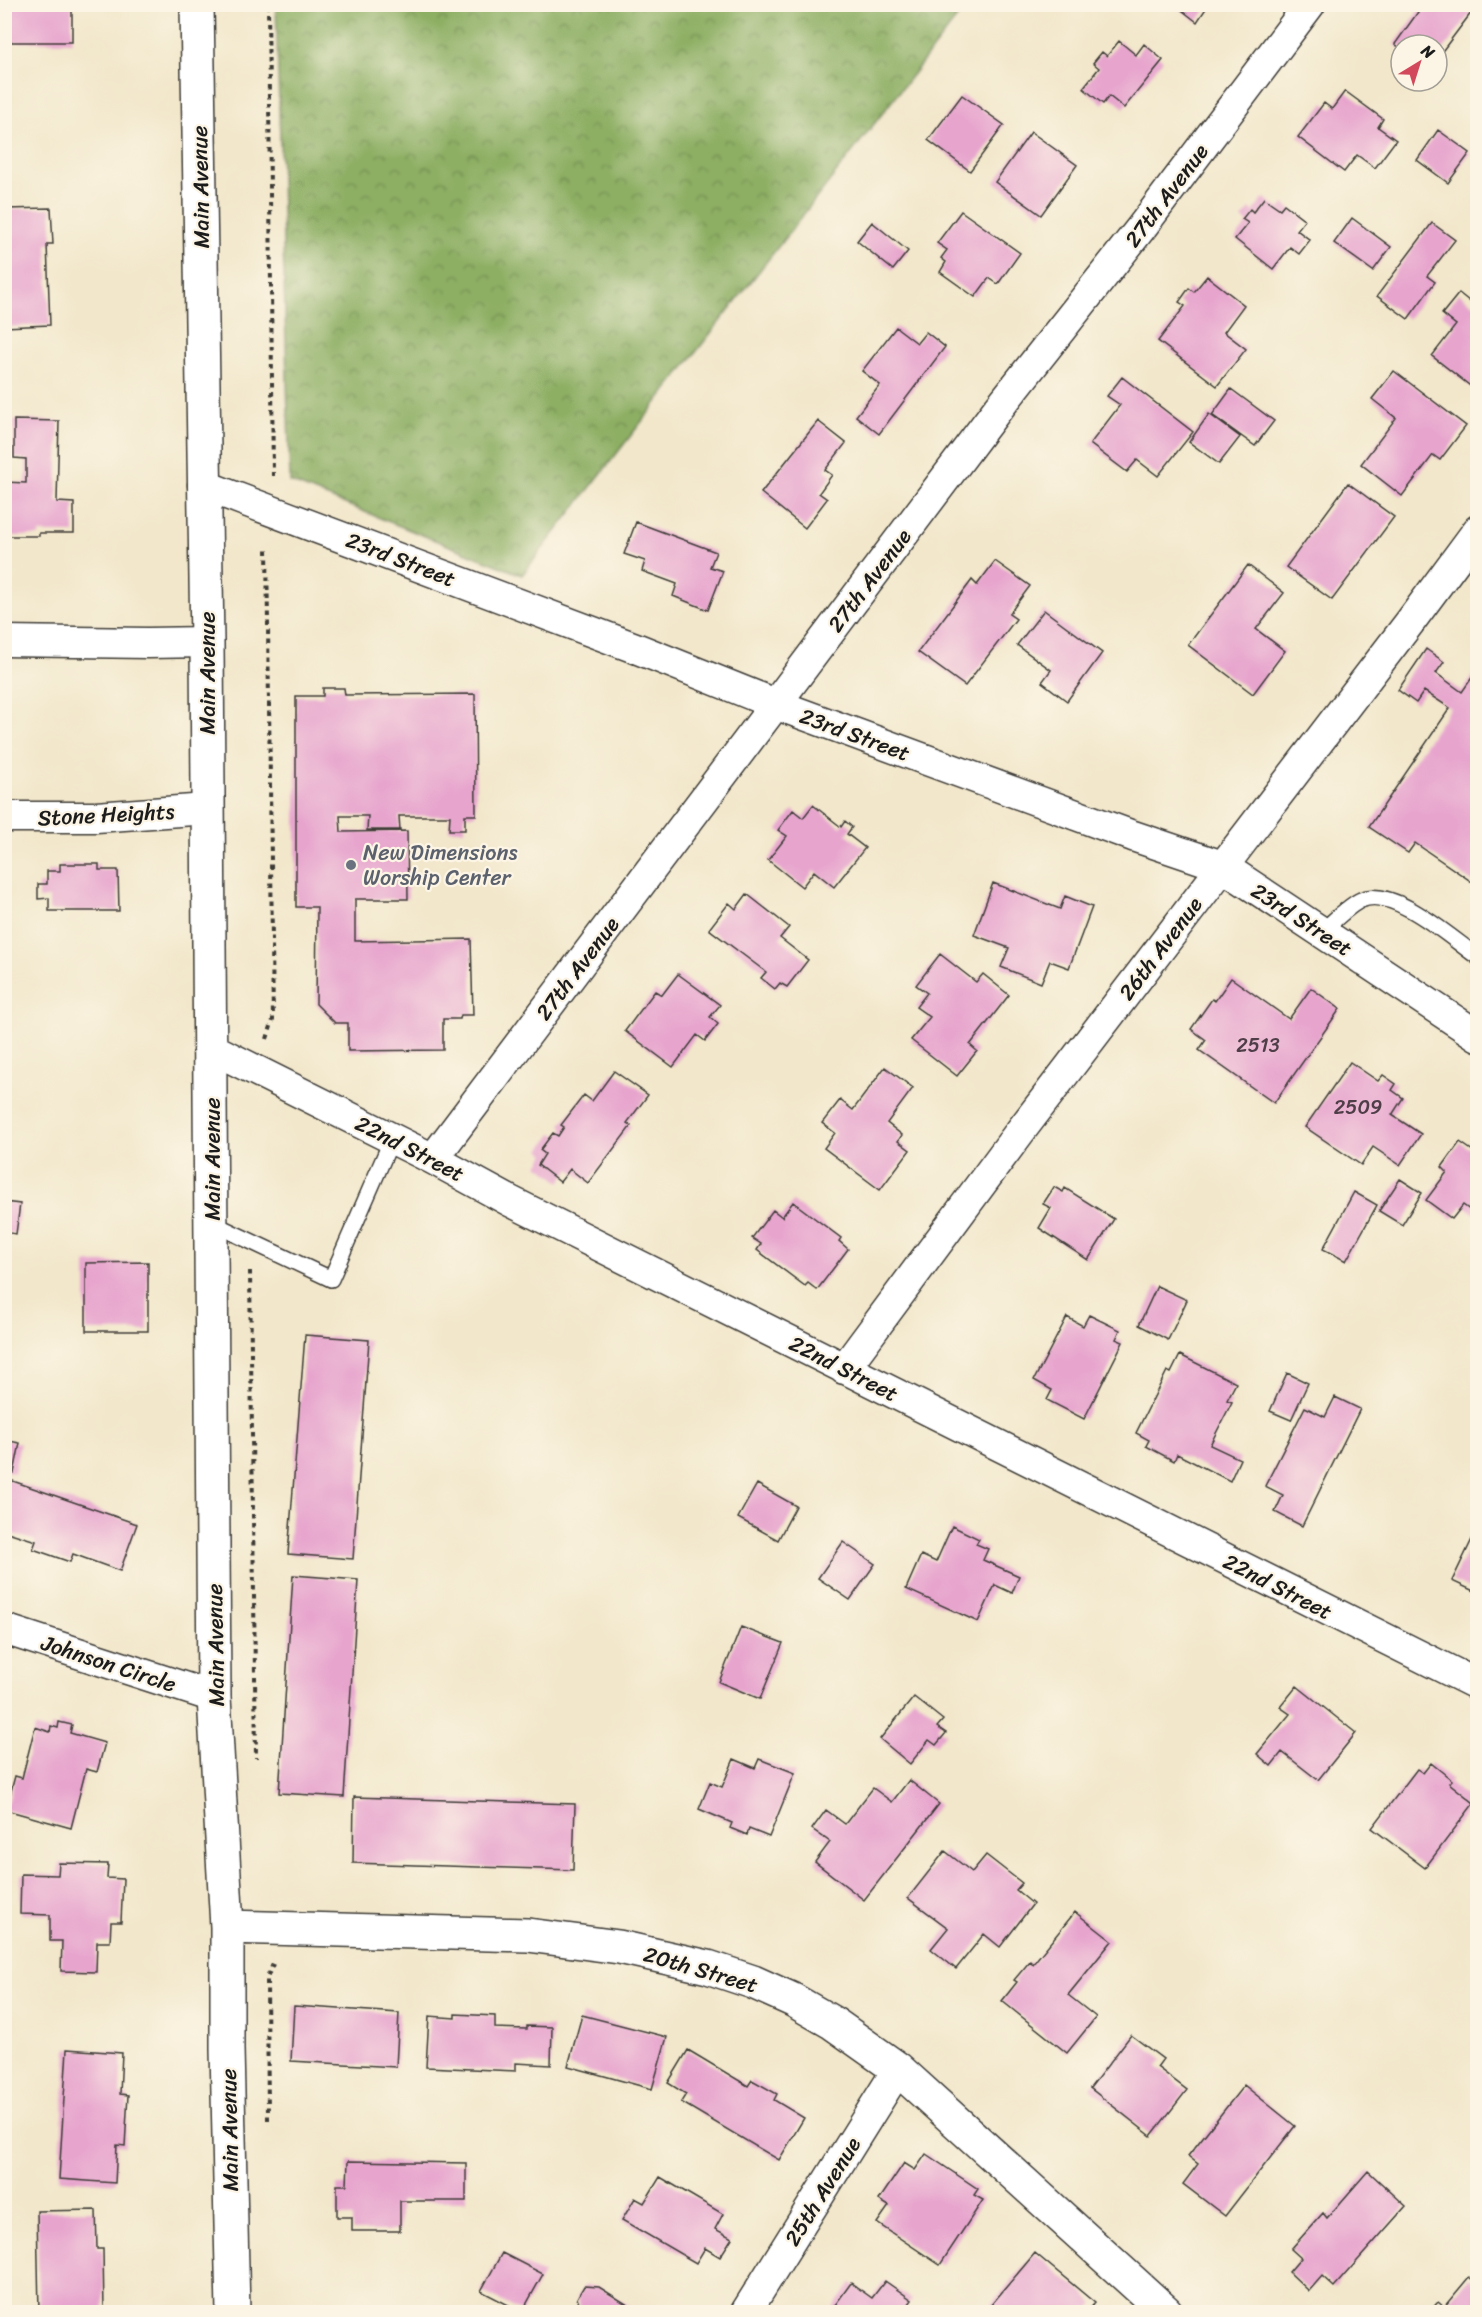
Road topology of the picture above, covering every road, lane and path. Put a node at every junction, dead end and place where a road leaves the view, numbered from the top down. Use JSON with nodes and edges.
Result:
{"nodes":[{"id":1,"x":197,"y":4,"type":"edge"},
{"id":2,"x":1310,"y":4,"type":"edge"},
{"id":3,"x":203,"y":485,"type":"junction"},
{"id":4,"x":1478,"y":530,"type":"edge"},
{"id":5,"x":4,"y":641,"type":"edge"},
{"id":6,"x":207,"y":642,"type":"junction"},
{"id":7,"x":775,"y":704,"type":"junction"},
{"id":8,"x":207,"y":809,"type":"junction"},
{"id":9,"x":4,"y":818,"type":"edge"},
{"id":10,"x":1222,"y":866,"type":"junction"},
{"id":11,"x":1321,"y":932,"type":"junction"},
{"id":12,"x":1478,"y":957,"type":"edge"},
{"id":13,"x":1478,"y":1036,"type":"edge"},
{"id":14,"x":211,"y":1048,"type":"junction"},
{"id":15,"x":392,"y":1138,"type":"junction"},
{"id":16,"x":433,"y":1159,"type":"junction"},
{"id":17,"x":212,"y":1223,"type":"junction"},
{"id":18,"x":250,"y":1240,"type":"junction"},
{"id":19,"x":844,"y":1369,"type":"junction"},
{"id":20,"x":4,"y":1629,"type":"edge"},
{"id":21,"x":1478,"y":1685,"type":"edge"},
{"id":22,"x":214,"y":1697,"type":"junction"},
{"id":23,"x":256,"y":1759,"type":"dead end"},
{"id":24,"x":228,"y":1928,"type":"junction"},
{"id":25,"x":898,"y":2069,"type":"junction"},
{"id":26,"x":233,"y":2313,"type":"edge"},
{"id":27,"x":746,"y":2313,"type":"edge"},
{"id":28,"x":1166,"y":2313,"type":"edge"}],
"edges":[{"from":1,"to":3,"type":"main road","name":"Main Avenue"},
{"from":2,"to":7,"type":"street","name":"27th Avenue"},
{"from":3,"to":6,"type":"main road","name":"Main Avenue"},
{"from":3,"to":7,"type":"street","name":"23rd Street"},
{"from":4,"to":10,"type":"street","name":"26th Avenue"},
{"from":5,"to":6,"type":"street"},
{"from":6,"to":8,"type":"main road","name":"Main Avenue"},
{"from":7,"to":10,"type":"street","name":"23rd Street"},
{"from":7,"to":16,"type":"street","name":"27th Avenue"},
{"from":8,"to":9,"type":"street","name":"Stone Heights"},
{"from":8,"to":14,"type":"main road","name":"Main Avenue"},
{"from":10,"to":11,"type":"street","name":"23rd Street"},
{"from":10,"to":19,"type":"street","name":"26th Avenue"},
{"from":11,"to":12,"type":"lane"},
{"from":11,"to":13,"type":"street","name":"23rd Street"},
{"from":14,"to":15,"type":"street","name":"22nd Street"},
{"from":14,"to":17,"type":"main road","name":"Main Avenue"},
{"from":15,"to":16,"type":"street","name":"22nd Street"},
{"from":15,"to":18,"type":"lane"},
{"from":16,"to":19,"type":"street","name":"22nd Street"},
{"from":17,"to":18,"type":"lane"},
{"from":17,"to":22,"type":"main road","name":"Main Avenue"},
{"from":18,"to":23,"type":"path"},
{"from":19,"to":21,"type":"street","name":"22nd Street"},
{"from":20,"to":22,"type":"street","name":"Johnson Circle"},
{"from":22,"to":24,"type":"main road","name":"Main Avenue"},
{"from":24,"to":25,"type":"main road","name":"20th Street"},
{"from":24,"to":26,"type":"main road","name":"Main Avenue"},
{"from":25,"to":27,"type":"street","name":"25th Avenue"},
{"from":25,"to":28,"type":"main road","name":"20th Street"}]}
